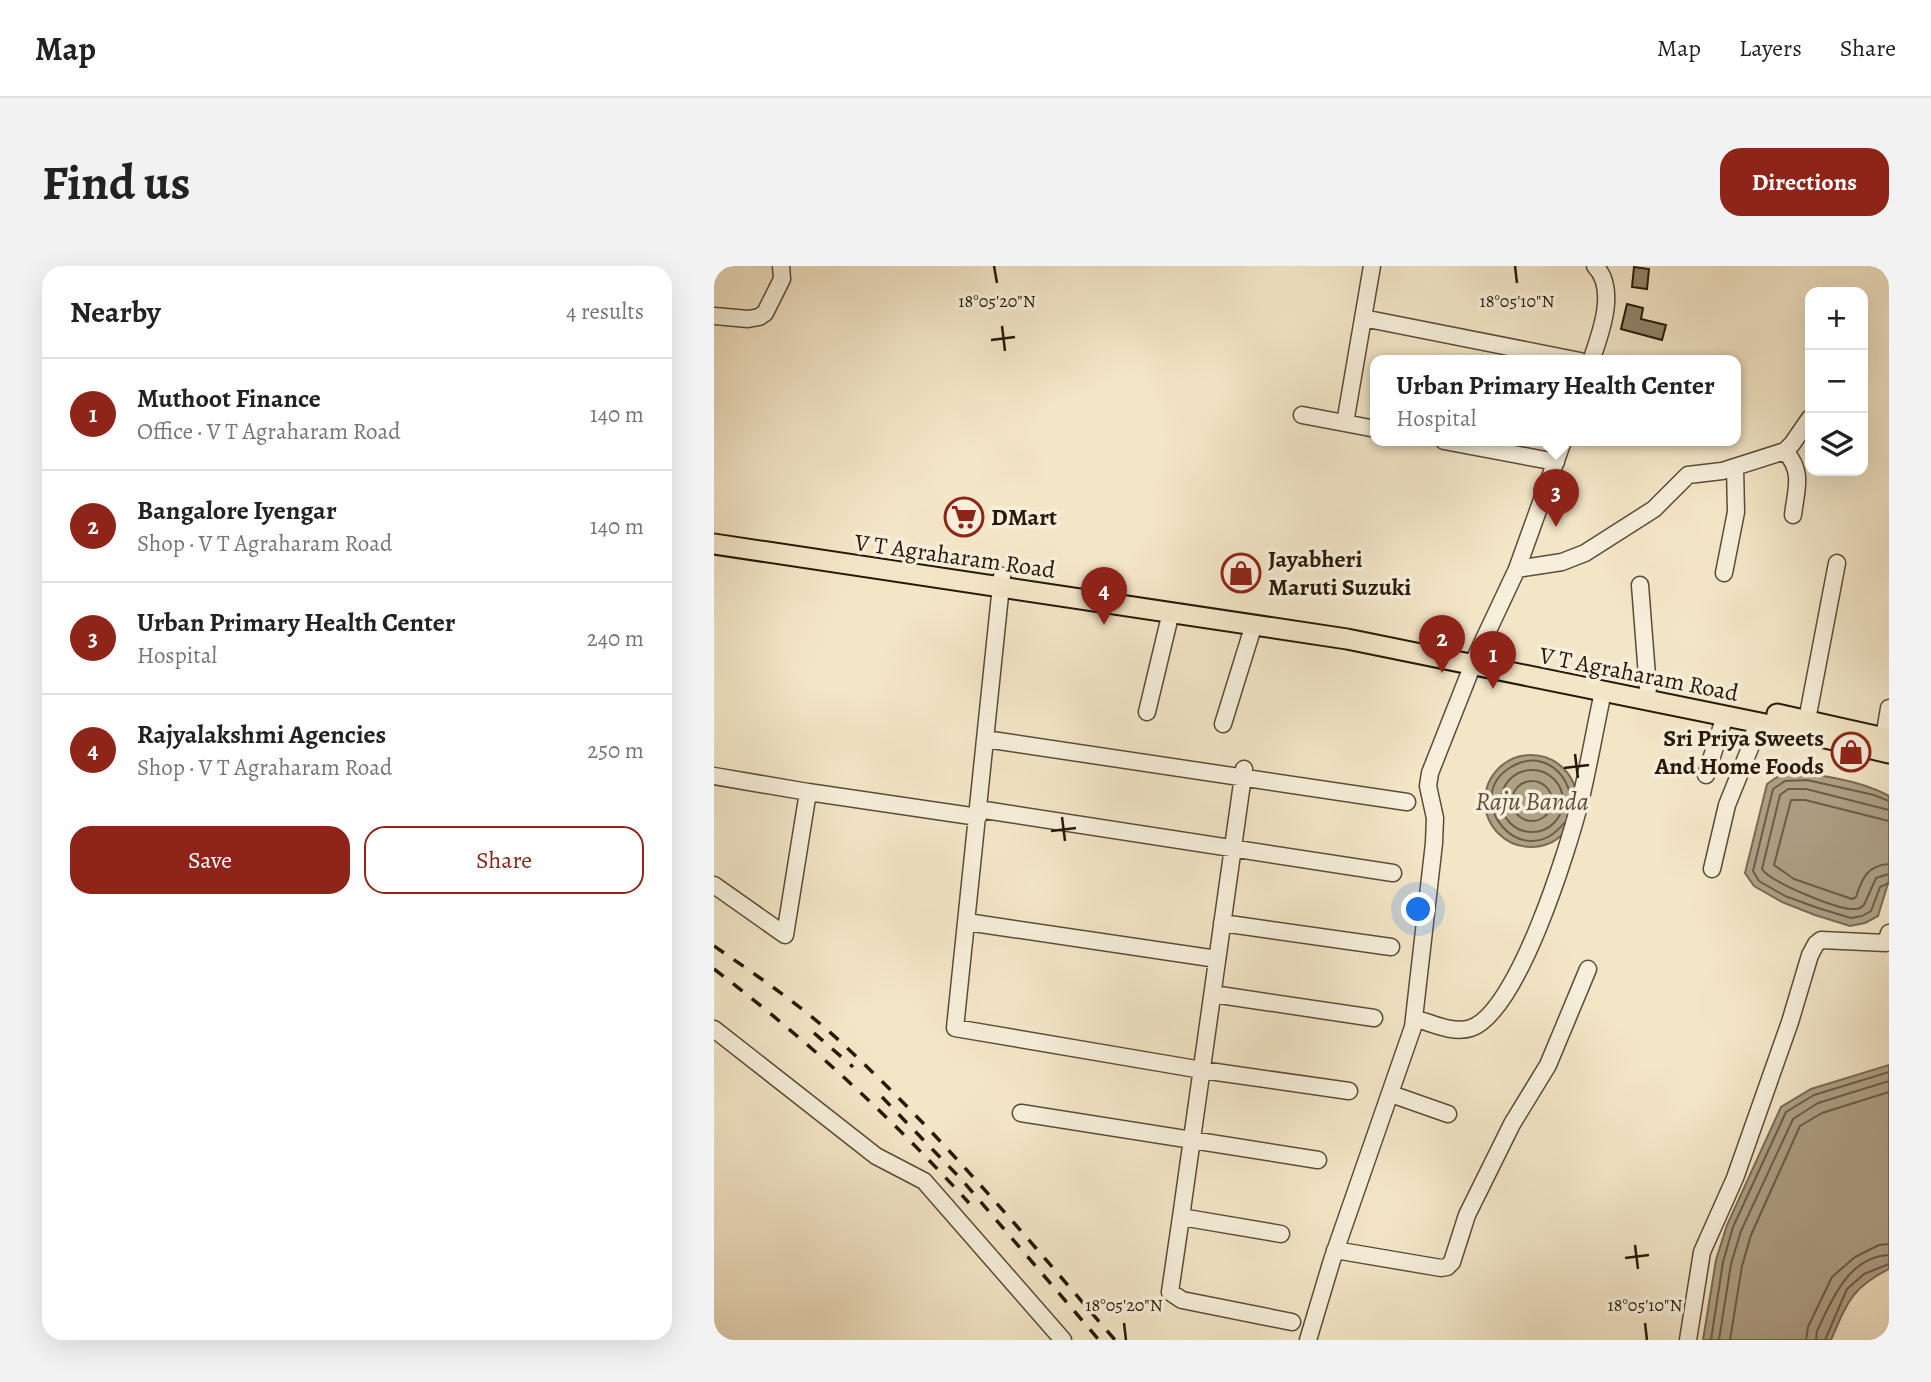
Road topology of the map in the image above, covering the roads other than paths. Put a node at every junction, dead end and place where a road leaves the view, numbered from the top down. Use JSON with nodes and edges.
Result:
{"nodes":[{"id":1,"x":781,"y":266,"type":"edge"},
{"id":2,"x":1372,"y":266,"type":"edge"},
{"id":3,"x":1599,"y":267,"type":"edge"},
{"id":4,"x":714,"y":316,"type":"edge"},
{"id":5,"x":1363,"y":318,"type":"junction"},
{"id":6,"x":1550,"y":355,"type":"edge"},
{"id":7,"x":1593,"y":355,"type":"edge"},
{"id":8,"x":1302,"y":415,"type":"dead end"},
{"id":9,"x":1345,"y":423,"type":"junction"},
{"id":10,"x":1805,"y":425,"type":"edge"},
{"id":11,"x":1370,"y":428,"type":"edge"},
{"id":12,"x":1471,"y":446,"type":"edge"},
{"id":13,"x":1561,"y":446,"type":"edge"},
{"id":14,"x":1785,"y":451,"type":"junction"},
{"id":15,"x":1556,"y":462,"type":"junction"},
{"id":16,"x":1735,"y":467,"type":"junction"},
{"id":17,"x":1793,"y":515,"type":"dead end"},
{"id":18,"x":714,"y":532,"type":"edge"},
{"id":19,"x":714,"y":544,"type":"edge"},
{"id":20,"x":1837,"y":563,"type":"dead end"},
{"id":21,"x":1517,"y":569,"type":"junction"},
{"id":22,"x":1724,"y":573,"type":"dead end"},
{"id":23,"x":1001,"y":582,"type":"junction"},
{"id":24,"x":1640,"y":585,"type":"dead end"},
{"id":25,"x":1171,"y":612,"type":"junction"},
{"id":26,"x":1254,"y":624,"type":"junction"},
{"id":27,"x":1474,"y":660,"type":"junction"},
{"id":28,"x":1648,"y":689,"type":"junction"},
{"id":29,"x":1603,"y":692,"type":"junction"},
{"id":30,"x":1889,"y":708,"type":"edge"},
{"id":31,"x":1147,"y":712,"type":"dead end"},
{"id":32,"x":1725,"y":716,"type":"junction"},
{"id":33,"x":1807,"y":719,"type":"junction"},
{"id":34,"x":1757,"y":722,"type":"junction"},
{"id":35,"x":1223,"y":724,"type":"dead end"},
{"id":36,"x":985,"y":739,"type":"junction"},
{"id":37,"x":1887,"y":743,"type":"edge"},
{"id":38,"x":1243,"y":773,"type":"junction"},
{"id":39,"x":1706,"y":775,"type":"dead end"},
{"id":40,"x":714,"y":776,"type":"edge"},
{"id":41,"x":808,"y":792,"type":"junction"},
{"id":42,"x":1407,"y":802,"type":"dead end"},
{"id":43,"x":978,"y":813,"type":"junction"},
{"id":44,"x":1233,"y":850,"type":"junction"},
{"id":45,"x":1712,"y":869,"type":"dead end"},
{"id":46,"x":1393,"y":873,"type":"dead end"},
{"id":47,"x":714,"y":886,"type":"edge"},
{"id":48,"x":967,"y":922,"type":"junction"},
{"id":49,"x":1222,"y":923,"type":"junction"},
{"id":50,"x":1889,"y":933,"type":"edge"},
{"id":51,"x":1391,"y":947,"type":"dead end"},
{"id":52,"x":1217,"y":959,"type":"junction"},
{"id":53,"x":1588,"y":969,"type":"dead end"},
{"id":54,"x":1213,"y":994,"type":"junction"},
{"id":55,"x":1374,"y":1018,"type":"dead end"},
{"id":56,"x":1414,"y":1018,"type":"junction"},
{"id":57,"x":714,"y":1029,"type":"edge"},
{"id":58,"x":1202,"y":1070,"type":"junction"},
{"id":59,"x":1349,"y":1091,"type":"dead end"},
{"id":60,"x":1391,"y":1094,"type":"junction"},
{"id":61,"x":1021,"y":1114,"type":"dead end"},
{"id":62,"x":1448,"y":1114,"type":"dead end"},
{"id":63,"x":1192,"y":1140,"type":"junction"},
{"id":64,"x":1318,"y":1160,"type":"dead end"},
{"id":65,"x":1181,"y":1217,"type":"junction"},
{"id":66,"x":1281,"y":1234,"type":"dead end"},
{"id":67,"x":1335,"y":1250,"type":"junction"},
{"id":68,"x":1292,"y":1322,"type":"dead end"},
{"id":69,"x":1063,"y":1340,"type":"edge"},
{"id":70,"x":1308,"y":1340,"type":"edge"},
{"id":71,"x":1688,"y":1340,"type":"edge"}],
"edges":[{"from":1,"to":4,"type":"street"},
{"from":2,"to":5,"type":"street"},
{"from":3,"to":7,"type":"street"},
{"from":5,"to":6,"type":"street"},
{"from":5,"to":9,"type":"street"},
{"from":8,"to":9,"type":"street"},
{"from":9,"to":11,"type":"street"},
{"from":10,"to":14,"type":"street"},
{"from":12,"to":15,"type":"street"},
{"from":13,"to":15,"type":"street"},
{"from":14,"to":16,"type":"street"},
{"from":14,"to":17,"type":"street"},
{"from":15,"to":21,"type":"street"},
{"from":16,"to":21,"type":"street"},
{"from":16,"to":22,"type":"street"},
{"from":18,"to":23,"type":"main road","name":"V T Agraharam Road"},
{"from":19,"to":23,"type":"main road","name":"V T Agraharam Road"},
{"from":20,"to":33,"type":"street"},
{"from":21,"to":27,"type":"street"},
{"from":23,"to":25,"type":"main road","name":"V T Agraharam Road"},
{"from":23,"to":27,"type":"main road","name":"V T Agraharam Road"},
{"from":23,"to":36,"type":"street"},
{"from":24,"to":28,"type":"street"},
{"from":25,"to":26,"type":"main road","name":"V T Agraharam Road"},
{"from":25,"to":31,"type":"street"},
{"from":26,"to":27,"type":"main road","name":"V T Agraharam Road"},
{"from":26,"to":35,"type":"street"},
{"from":27,"to":28,"type":"main road"},
{"from":27,"to":29,"type":"main road","name":"V T Agraharam Road"},
{"from":27,"to":56,"type":"street"},
{"from":28,"to":33,"type":"main road"},
{"from":29,"to":32,"type":"main road","name":"V T Agraharam Road"},
{"from":29,"to":56,"type":"street"},
{"from":30,"to":37,"type":"street"},
{"from":32,"to":34,"type":"main road","name":"V T Agraharam Road"},
{"from":32,"to":39,"type":"street"},
{"from":33,"to":37,"type":"main road"},
{"from":34,"to":37,"type":"main road","name":"V T Agraharam Road"},
{"from":34,"to":45,"type":"street"},
{"from":36,"to":38,"type":"street"},
{"from":36,"to":43,"type":"street"},
{"from":38,"to":42,"type":"street"},
{"from":38,"to":44,"type":"street"},
{"from":40,"to":41,"type":"street"},
{"from":41,"to":43,"type":"street"},
{"from":41,"to":47,"type":"street"},
{"from":43,"to":44,"type":"street"},
{"from":43,"to":48,"type":"street"},
{"from":44,"to":46,"type":"street"},
{"from":44,"to":49,"type":"street"},
{"from":48,"to":52,"type":"street"},
{"from":48,"to":58,"type":"street"},
{"from":49,"to":51,"type":"street"},
{"from":49,"to":52,"type":"street"},
{"from":50,"to":71,"type":"street"},
{"from":52,"to":54,"type":"street"},
{"from":53,"to":67,"type":"street"},
{"from":54,"to":55,"type":"street"},
{"from":54,"to":58,"type":"street"},
{"from":56,"to":60,"type":"street"},
{"from":57,"to":69,"type":"street"},
{"from":58,"to":59,"type":"street"},
{"from":58,"to":63,"type":"street"},
{"from":60,"to":62,"type":"street"},
{"from":60,"to":67,"type":"street"},
{"from":61,"to":63,"type":"street"},
{"from":63,"to":64,"type":"street"},
{"from":63,"to":65,"type":"street"},
{"from":65,"to":66,"type":"street"},
{"from":65,"to":68,"type":"street"},
{"from":67,"to":70,"type":"street"}]}
